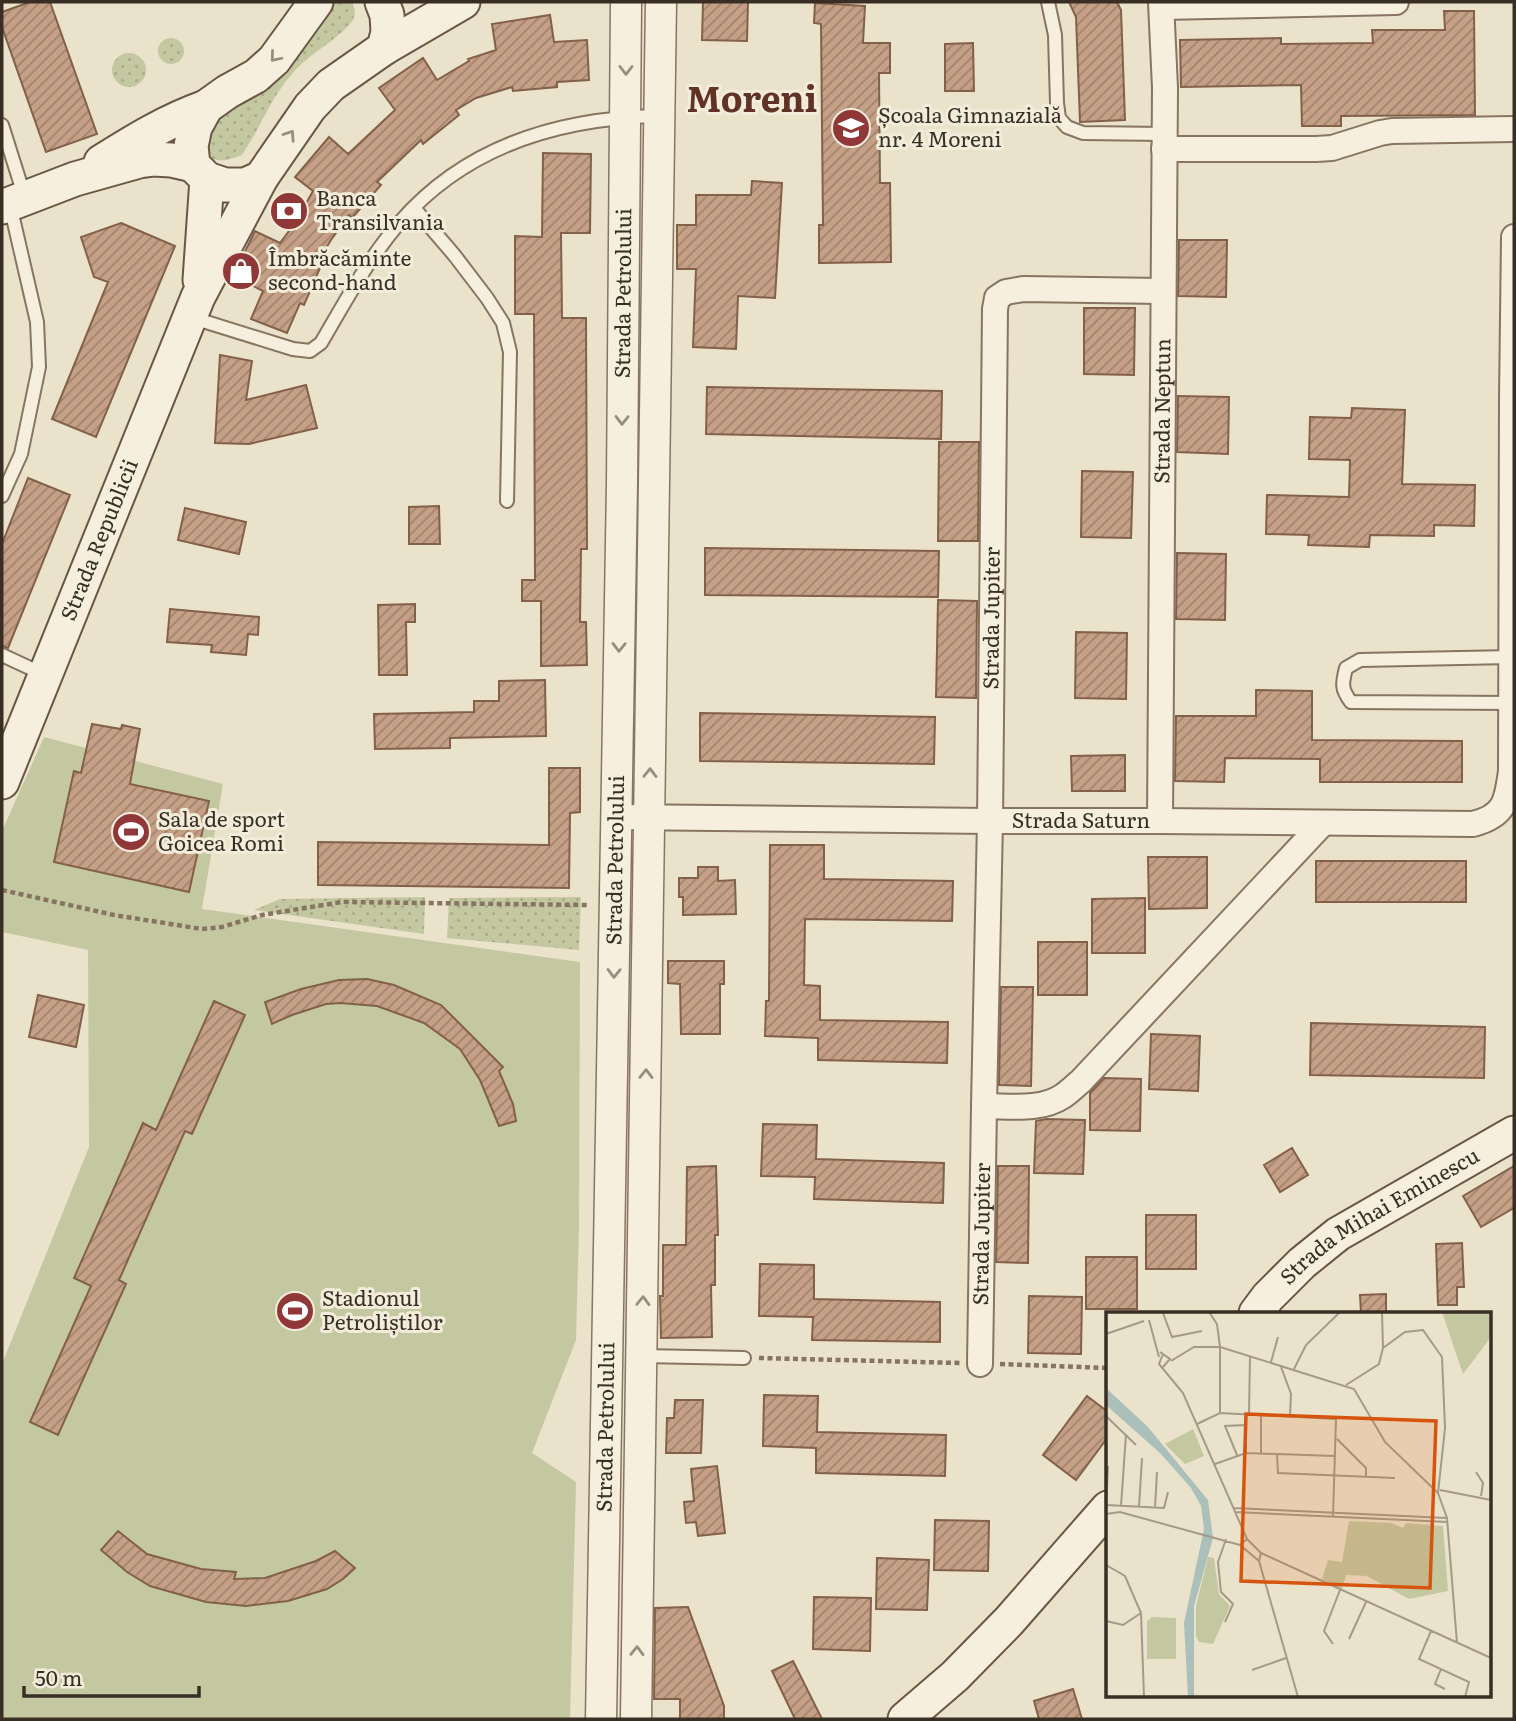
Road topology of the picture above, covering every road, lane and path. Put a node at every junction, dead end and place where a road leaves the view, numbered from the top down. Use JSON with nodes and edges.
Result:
{"nodes":[{"id":1,"x":316,"y":2,"type":"edge"},
{"id":2,"x":626,"y":2,"type":"edge"},
{"id":3,"x":661,"y":2,"type":"edge"},
{"id":4,"x":1048,"y":2,"type":"edge"},
{"id":5,"x":1396,"y":2,"type":"edge"},
{"id":6,"x":384,"y":3,"type":"edge"},
{"id":7,"x":443,"y":3,"type":"edge"},
{"id":8,"x":1162,"y":4,"type":"edge"},
{"id":9,"x":384,"y":48,"type":"junction"},
{"id":10,"x":206,"y":107,"type":"junction"},
{"id":11,"x":659,"y":116,"type":"junction"},
{"id":12,"x":626,"y":117,"type":"junction"},
{"id":13,"x":2,"y":125,"type":"edge"},
{"id":14,"x":1514,"y":130,"type":"edge"},
{"id":15,"x":1165,"y":142,"type":"junction"},
{"id":16,"x":139,"y":161,"type":"junction"},
{"id":17,"x":200,"y":172,"type":"junction"},
{"id":18,"x":261,"y":178,"type":"junction"},
{"id":19,"x":75,"y":179,"type":"junction"},
{"id":20,"x":12,"y":203,"type":"edge"},
{"id":21,"x":414,"y":208,"type":"junction"},
{"id":22,"x":205,"y":220,"type":"junction"},
{"id":23,"x":1514,"y":237,"type":"edge"},
{"id":24,"x":1163,"y":291,"type":"junction"},
{"id":25,"x":194,"y":307,"type":"junction"},
{"id":26,"x":1513,"y":398,"type":"edge"},
{"id":27,"x":622,"y":483,"type":"junction"},
{"id":28,"x":654,"y":483,"type":"junction"},
{"id":29,"x":2,"y":496,"type":"edge"},
{"id":30,"x":508,"y":501,"type":"dead end"},
{"id":31,"x":2,"y":655,"type":"edge"},
{"id":32,"x":1511,"y":657,"type":"junction"},
{"id":33,"x":46,"y":675,"type":"junction"},
{"id":34,"x":1511,"y":702,"type":"junction"},
{"id":35,"x":2,"y":782,"type":"edge"},
{"id":36,"x":617,"y":817,"type":"junction"},
{"id":37,"x":650,"y":817,"type":"junction"},
{"id":38,"x":990,"y":821,"type":"junction"},
{"id":39,"x":1160,"y":821,"type":"junction"},
{"id":40,"x":1323,"y":823,"type":"junction"},
{"id":41,"x":2,"y":890,"type":"edge"},
{"id":42,"x":615,"y":905,"type":"junction"},
{"id":43,"x":984,"y":1105,"type":"junction"},
{"id":44,"x":1514,"y":1133,"type":"edge"},
{"id":45,"x":1256,"y":1312,"type":"edge"},
{"id":46,"x":642,"y":1356,"type":"junction"},
{"id":47,"x":744,"y":1358,"type":"joint"},
{"id":48,"x":980,"y":1364,"type":"junction"},
{"id":49,"x":1106,"y":1368,"type":"edge"},
{"id":50,"x":606,"y":1423,"type":"junction"},
{"id":51,"x":640,"y":1423,"type":"junction"},
{"id":52,"x":1106,"y":1510,"type":"edge"},
{"id":53,"x":601,"y":1719,"type":"edge"},
{"id":54,"x":636,"y":1719,"type":"edge"},
{"id":55,"x":905,"y":1719,"type":"edge"}],
"edges":[{"from":1,"to":10,"type":"main road","one_way":true},
{"from":2,"to":12,"type":"street","name":"Strada Petrolului","one_way":true},
{"from":3,"to":11,"type":"street","name":"Strada Petrolului"},
{"from":4,"to":15,"type":"lane"},
{"from":5,"to":8,"type":"street"},
{"from":6,"to":7,"type":"main road"},
{"from":6,"to":9,"type":"main road"},
{"from":7,"to":9,"type":"main road","name":"Strada Republicii"},
{"from":8,"to":15,"type":"street","name":"Strada Neptun"},
{"from":18,"to":9,"type":"main road","name":"Strada Republicii","one_way":true},
{"from":10,"to":17,"type":"main road","name":"Strada Republicii"},
{"from":10,"to":19,"type":"main road"},
{"from":11,"to":12,"type":"lane"},
{"from":11,"to":28,"type":"street","name":"Strada Petrolului"},
{"from":12,"to":21,"type":"lane"},
{"from":12,"to":27,"type":"street","name":"Strada Petrolului","one_way":true},
{"from":13,"to":20,"type":"lane"},
{"from":14,"to":15,"type":"street"},
{"from":15,"to":24,"type":"street","name":"Strada Neptun"},
{"from":16,"to":17,"type":"main road"},
{"from":16,"to":19,"type":"main road"},
{"from":16,"to":22,"type":"main road"},
{"from":17,"to":18,"type":"main road"},
{"from":17,"to":22,"type":"main road","name":"Strada Republicii"},
{"from":18,"to":25,"type":"main road","name":"Strada Republicii"},
{"from":19,"to":20,"type":"main road"},
{"from":20,"to":29,"type":"lane"},
{"from":21,"to":25,"type":"lane"},
{"from":21,"to":30,"type":"lane"},
{"from":22,"to":25,"type":"main road","name":"Strada Republicii"},
{"from":23,"to":26,"type":"street","name":"Strada Saturn"},
{"from":24,"to":38,"type":"street","name":"Strada Jupiter"},
{"from":24,"to":39,"type":"street","name":"Strada Neptun"},
{"from":25,"to":33,"type":"main road","name":"Strada Republicii"},
{"from":26,"to":32,"type":"street","name":"Strada Saturn"},
{"from":27,"to":28,"type":"street"},
{"from":27,"to":36,"type":"street","name":"Strada Petrolului","one_way":true},
{"from":37,"to":28,"type":"street","name":"Strada Petrolului","one_way":true},
{"from":31,"to":33,"type":"lane"},
{"from":32,"to":34,"type":"street","name":"Strada Saturn"},
{"from":32,"to":34,"type":"lane"},
{"from":33,"to":35,"type":"main road","name":"Strada Republicii"},
{"from":34,"to":40,"type":"street","name":"Strada Saturn"},
{"from":36,"to":37,"type":"street","name":"Strada Saturn"},
{"from":36,"to":42,"type":"street","name":"Strada Petrolului"},
{"from":37,"to":38,"type":"street","name":"Strada Saturn"},
{"from":46,"to":37,"type":"street","name":"Strada Petrolului","one_way":true},
{"from":38,"to":39,"type":"street","name":"Strada Saturn"},
{"from":38,"to":43,"type":"street","name":"Strada Jupiter"},
{"from":39,"to":40,"type":"street","name":"Strada Saturn"},
{"from":40,"to":43,"type":"street"},
{"from":41,"to":42,"type":"path"},
{"from":42,"to":50,"type":"street","name":"Strada Petrolului","one_way":true},
{"from":43,"to":48,"type":"street","name":"Strada Jupiter"},
{"from":44,"to":45,"type":"main road","name":"Strada Mihai Eminescu"},
{"from":46,"to":47,"type":"lane"},
{"from":46,"to":51,"type":"street","name":"Strada Petrolului"},
{"from":47,"to":48,"type":"path"},
{"from":48,"to":49,"type":"path"},
{"from":50,"to":51,"type":"street"},
{"from":50,"to":53,"type":"street","name":"Strada Petrolului"},
{"from":54,"to":51,"type":"street","name":"Strada Petrolului","one_way":true},
{"from":52,"to":55,"type":"main road"}]}
